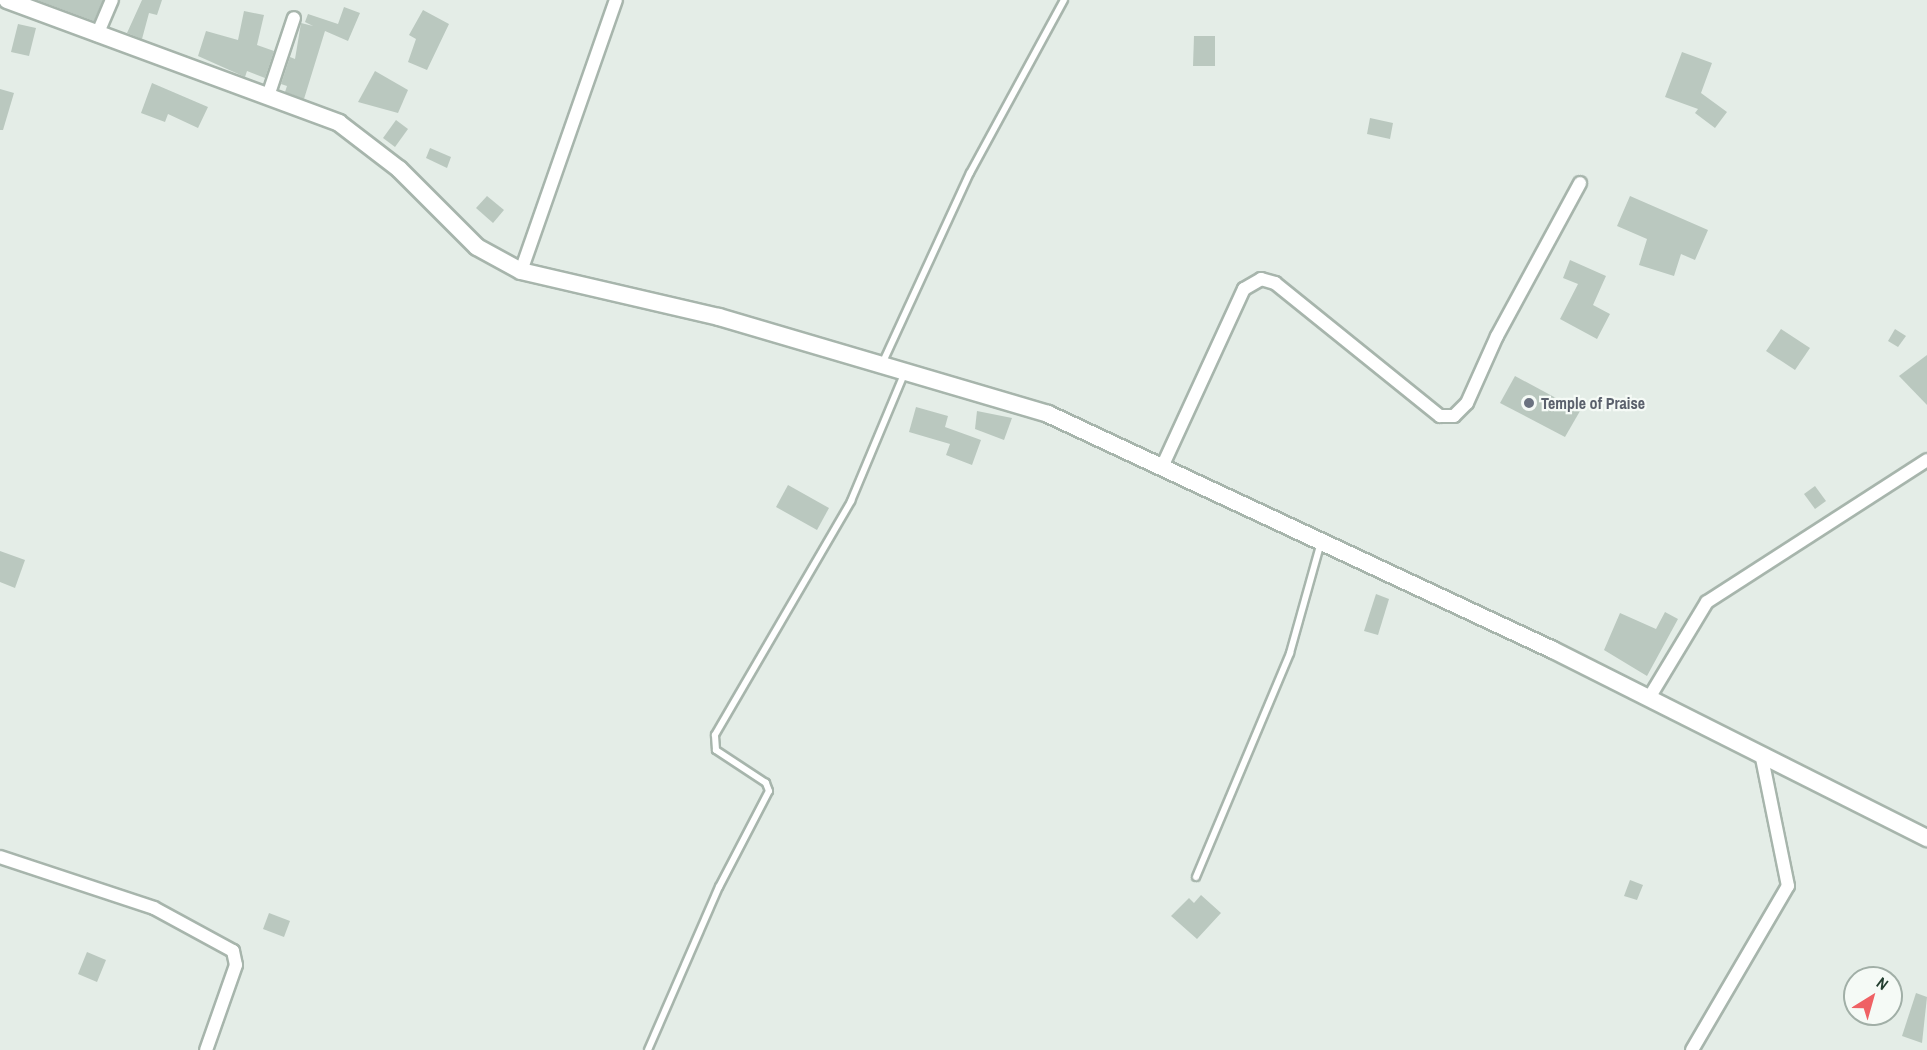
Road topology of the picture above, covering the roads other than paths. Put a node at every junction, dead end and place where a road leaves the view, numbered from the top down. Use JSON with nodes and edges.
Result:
{"nodes":[{"id":1,"x":7,"y":0,"type":"edge"},
{"id":2,"x":112,"y":0,"type":"edge"},
{"id":3,"x":616,"y":0,"type":"edge"},
{"id":4,"x":1064,"y":0,"type":"edge"},
{"id":5,"x":294,"y":18,"type":"dead end"},
{"id":6,"x":97,"y":35,"type":"junction"},
{"id":7,"x":268,"y":96,"type":"junction"},
{"id":8,"x":1580,"y":183,"type":"dead end"},
{"id":9,"x":521,"y":271,"type":"junction"},
{"id":10,"x":880,"y":368,"type":"junction"},
{"id":11,"x":904,"y":374,"type":"junction"},
{"id":12,"x":1927,"y":460,"type":"edge"},
{"id":13,"x":1162,"y":466,"type":"junction"},
{"id":14,"x":1322,"y":539,"type":"junction"},
{"id":15,"x":1649,"y":698,"type":"junction"},
{"id":16,"x":1762,"y":758,"type":"junction"},
{"id":17,"x":1927,"y":838,"type":"edge"},
{"id":18,"x":0,"y":857,"type":"edge"},
{"id":19,"x":1196,"y":877,"type":"dead end"},
{"id":20,"x":206,"y":1050,"type":"edge"},
{"id":21,"x":648,"y":1050,"type":"edge"},
{"id":22,"x":1692,"y":1050,"type":"edge"}],
"edges":[{"from":1,"to":6,"type":"street"},
{"from":2,"to":6,"type":"street"},
{"from":3,"to":9,"type":"street"},
{"from":4,"to":10,"type":"lane"},
{"from":5,"to":7,"type":"street"},
{"from":6,"to":7,"type":"street"},
{"from":7,"to":9,"type":"street"},
{"from":8,"to":13,"type":"street"},
{"from":9,"to":10,"type":"street"},
{"from":10,"to":11,"type":"street"},
{"from":11,"to":13,"type":"street"},
{"from":11,"to":21,"type":"lane"},
{"from":12,"to":15,"type":"street"},
{"from":13,"to":14,"type":"street"},
{"from":14,"to":15,"type":"street"},
{"from":14,"to":19,"type":"lane"},
{"from":15,"to":16,"type":"street"},
{"from":16,"to":17,"type":"street"},
{"from":16,"to":22,"type":"street"},
{"from":18,"to":20,"type":"street"}]}
